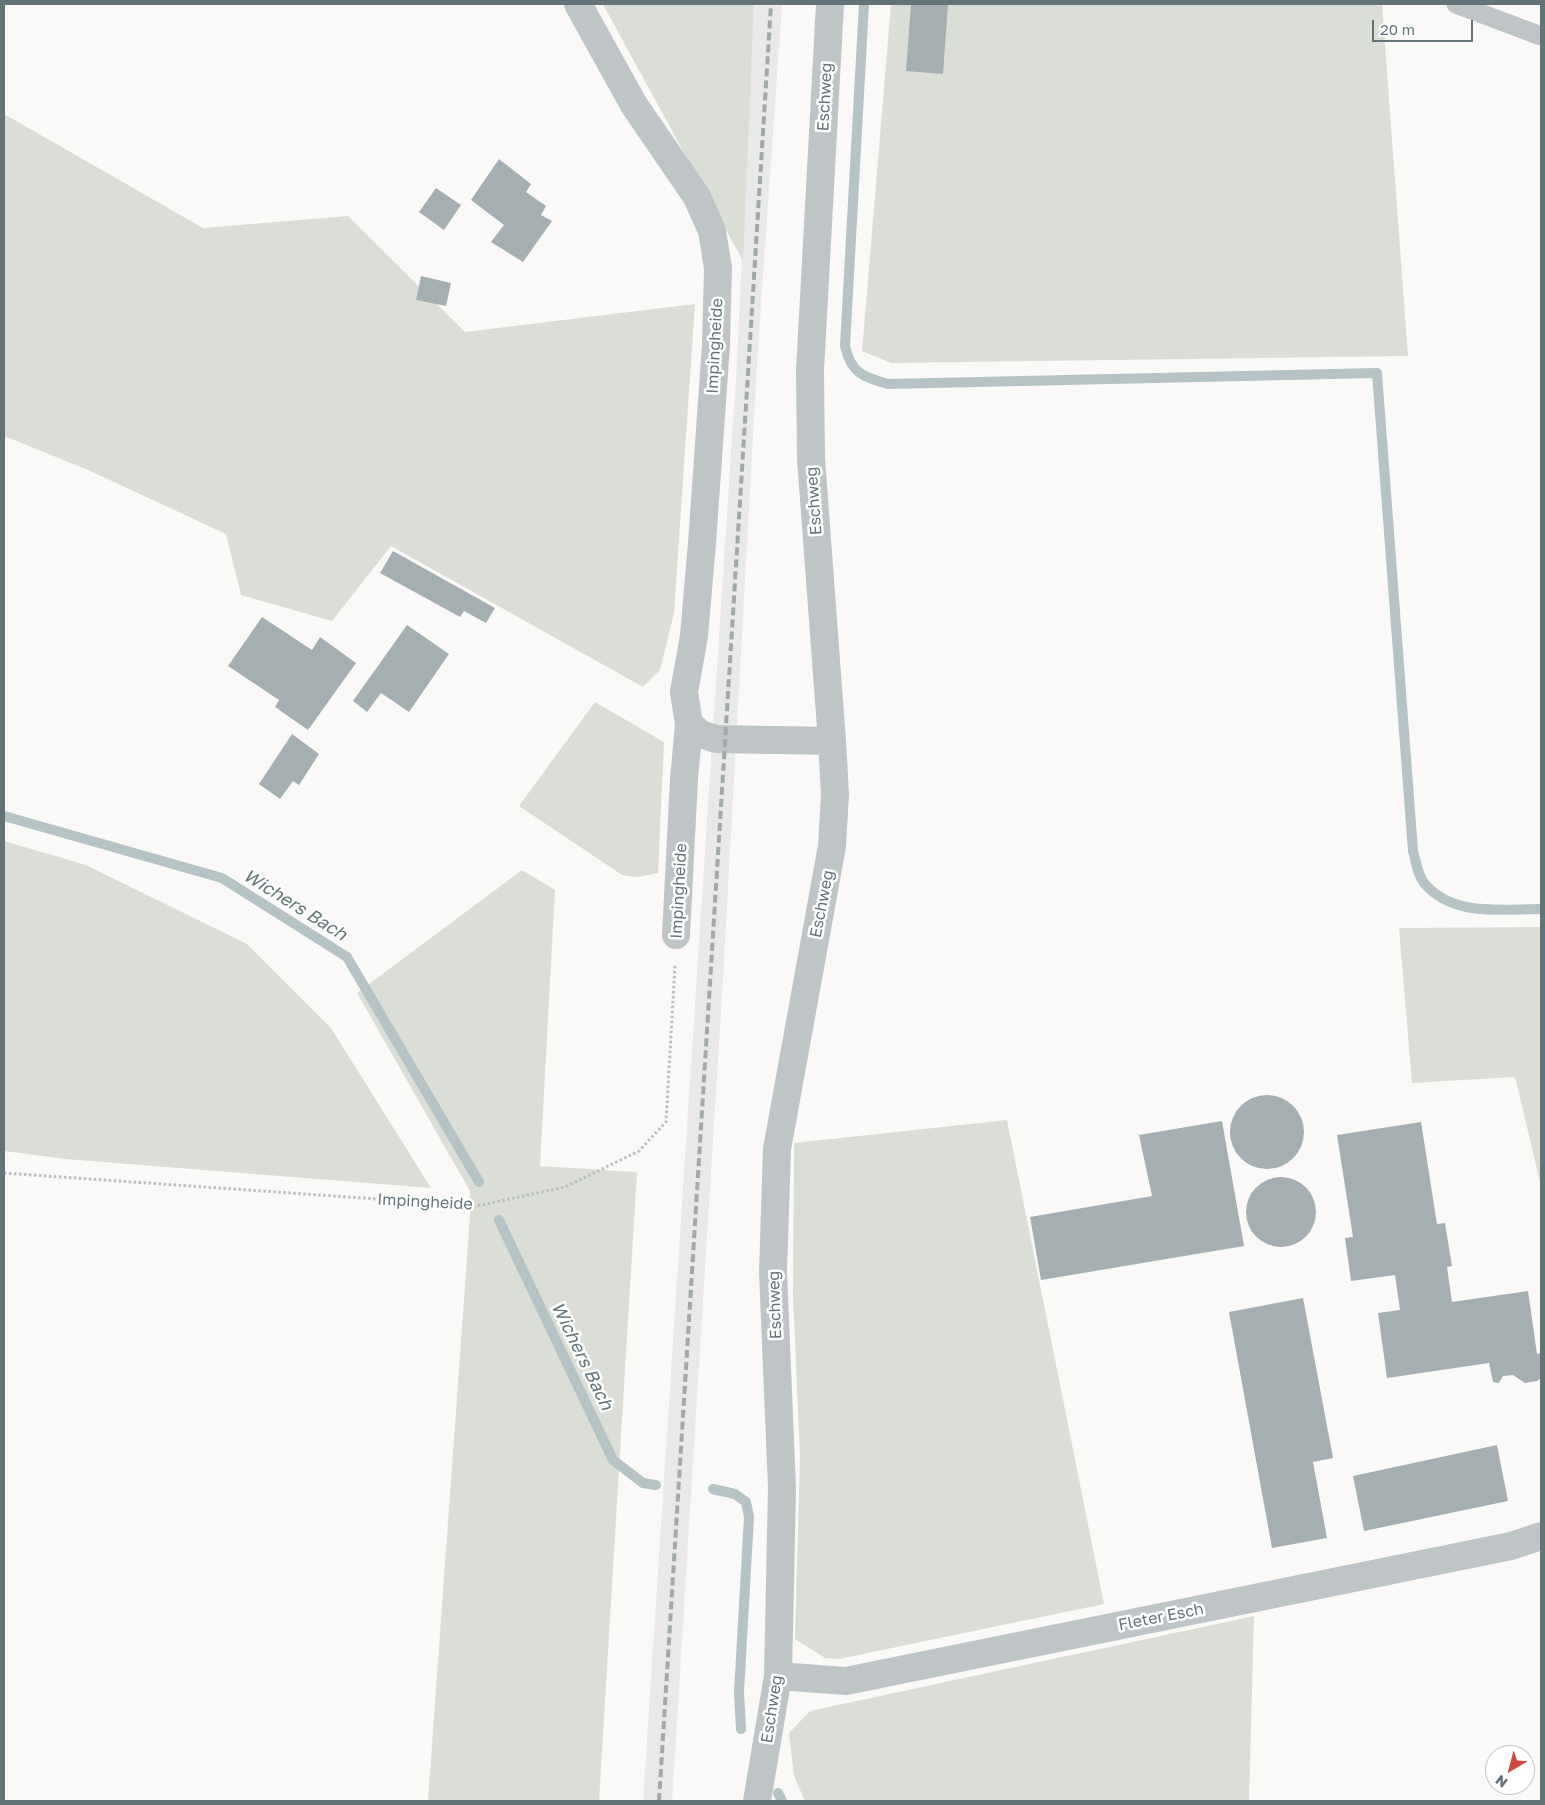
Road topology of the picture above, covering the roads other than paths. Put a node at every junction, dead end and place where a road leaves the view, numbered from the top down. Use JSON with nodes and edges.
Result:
{"nodes":[{"id":1,"x":578,"y":4,"type":"edge"},
{"id":2,"x":830,"y":4,"type":"edge"},
{"id":3,"x":1456,"y":4,"type":"edge"},
{"id":4,"x":1541,"y":36,"type":"edge"},
{"id":5,"x":690,"y":724,"type":"junction"},
{"id":6,"x":832,"y":741,"type":"junction"},
{"id":7,"x":676,"y":935,"type":"road end"},
{"id":8,"x":1541,"y":1536,"type":"edge"},
{"id":9,"x":778,"y":1676,"type":"junction"},
{"id":10,"x":757,"y":1801,"type":"edge"}],
"edges":[{"from":1,"to":5,"type":"street","name":"Impingheide"},
{"from":2,"to":6,"type":"street","name":"Eschweg"},
{"from":3,"to":4,"type":"lane"},
{"from":5,"to":6,"type":"street"},
{"from":5,"to":7,"type":"street","name":"Impingheide"},
{"from":6,"to":9,"type":"street","name":"Eschweg"},
{"from":8,"to":9,"type":"street","name":"Fleter Esch"},
{"from":9,"to":10,"type":"street","name":"Eschweg"}]}
